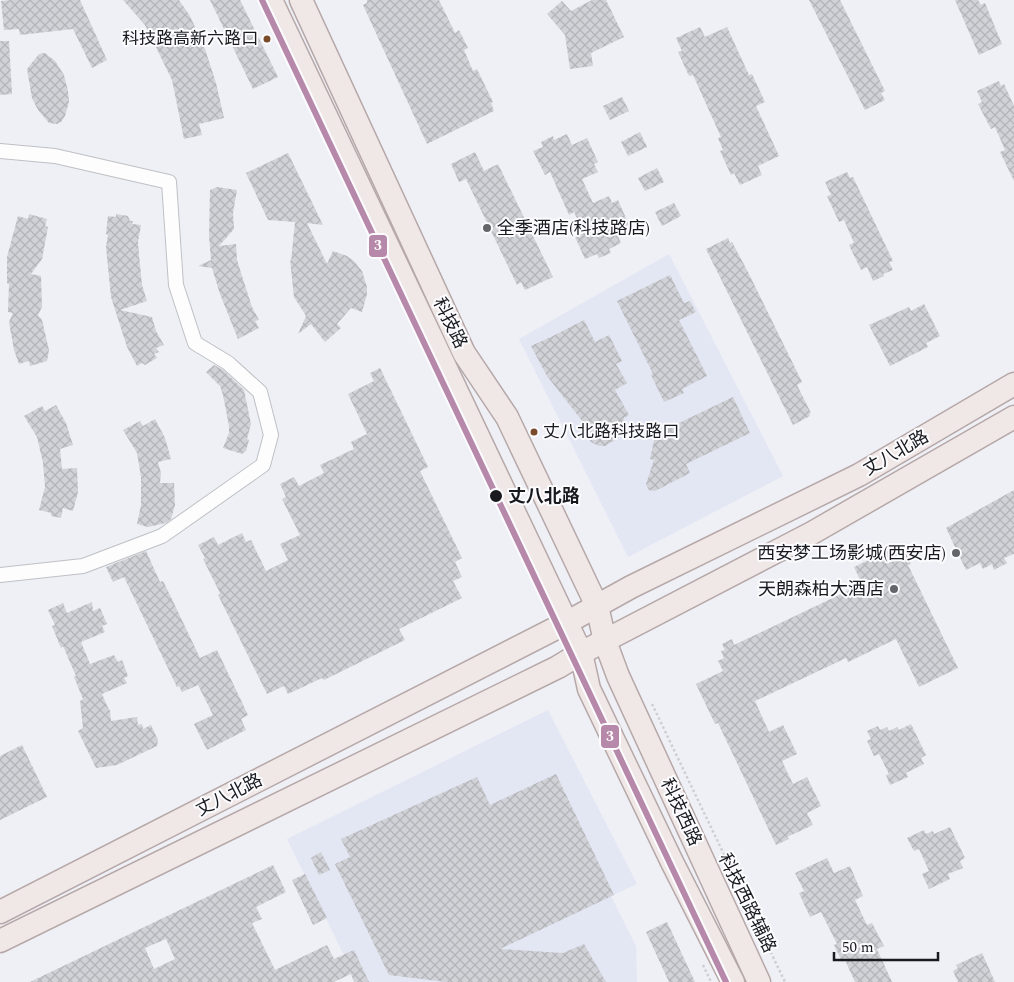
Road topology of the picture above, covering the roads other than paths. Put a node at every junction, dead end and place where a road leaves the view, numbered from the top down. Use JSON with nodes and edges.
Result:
{"nodes":[{"id":1,"x":271,"y":0,"type":"edge"},
{"id":2,"x":301,"y":0,"type":"edge"},
{"id":3,"x":0,"y":151,"type":"edge"},
{"id":4,"x":1014,"y":384,"type":"edge"},
{"id":5,"x":1014,"y":417,"type":"edge"},
{"id":6,"x":0,"y":575,"type":"edge"},
{"id":7,"x":596,"y":606,"type":"junction"},
{"id":8,"x":566,"y":624,"type":"junction"},
{"id":9,"x":605,"y":642,"type":"junction"},
{"id":10,"x":580,"y":653,"type":"junction"},
{"id":11,"x":0,"y":912,"type":"edge"},
{"id":12,"x":0,"y":941,"type":"edge"},
{"id":13,"x":733,"y":982,"type":"edge"},
{"id":14,"x":759,"y":982,"type":"edge"}],
"edges":[{"from":1,"to":8,"type":"main road","name":"科技路"},
{"from":2,"to":7,"type":"main road","name":"科技路"},
{"from":3,"to":6,"type":"street"},
{"from":4,"to":7,"type":"main road","name":"丈八北路"},
{"from":5,"to":9,"type":"main road","name":"丈八北路"},
{"from":7,"to":8,"type":"main road","name":"丈八北路"},
{"from":7,"to":9,"type":"main road","name":"科技路"},
{"from":8,"to":10,"type":"main road","name":"科技西路"},
{"from":8,"to":11,"type":"main road","name":"丈八北路"},
{"from":9,"to":10,"type":"main road","name":"丈八北路"},
{"from":9,"to":14,"type":"main road","name":"科技西路"},
{"from":10,"to":12,"type":"main road","name":"丈八北路"},
{"from":10,"to":13,"type":"main road","name":"科技西路"}]}
